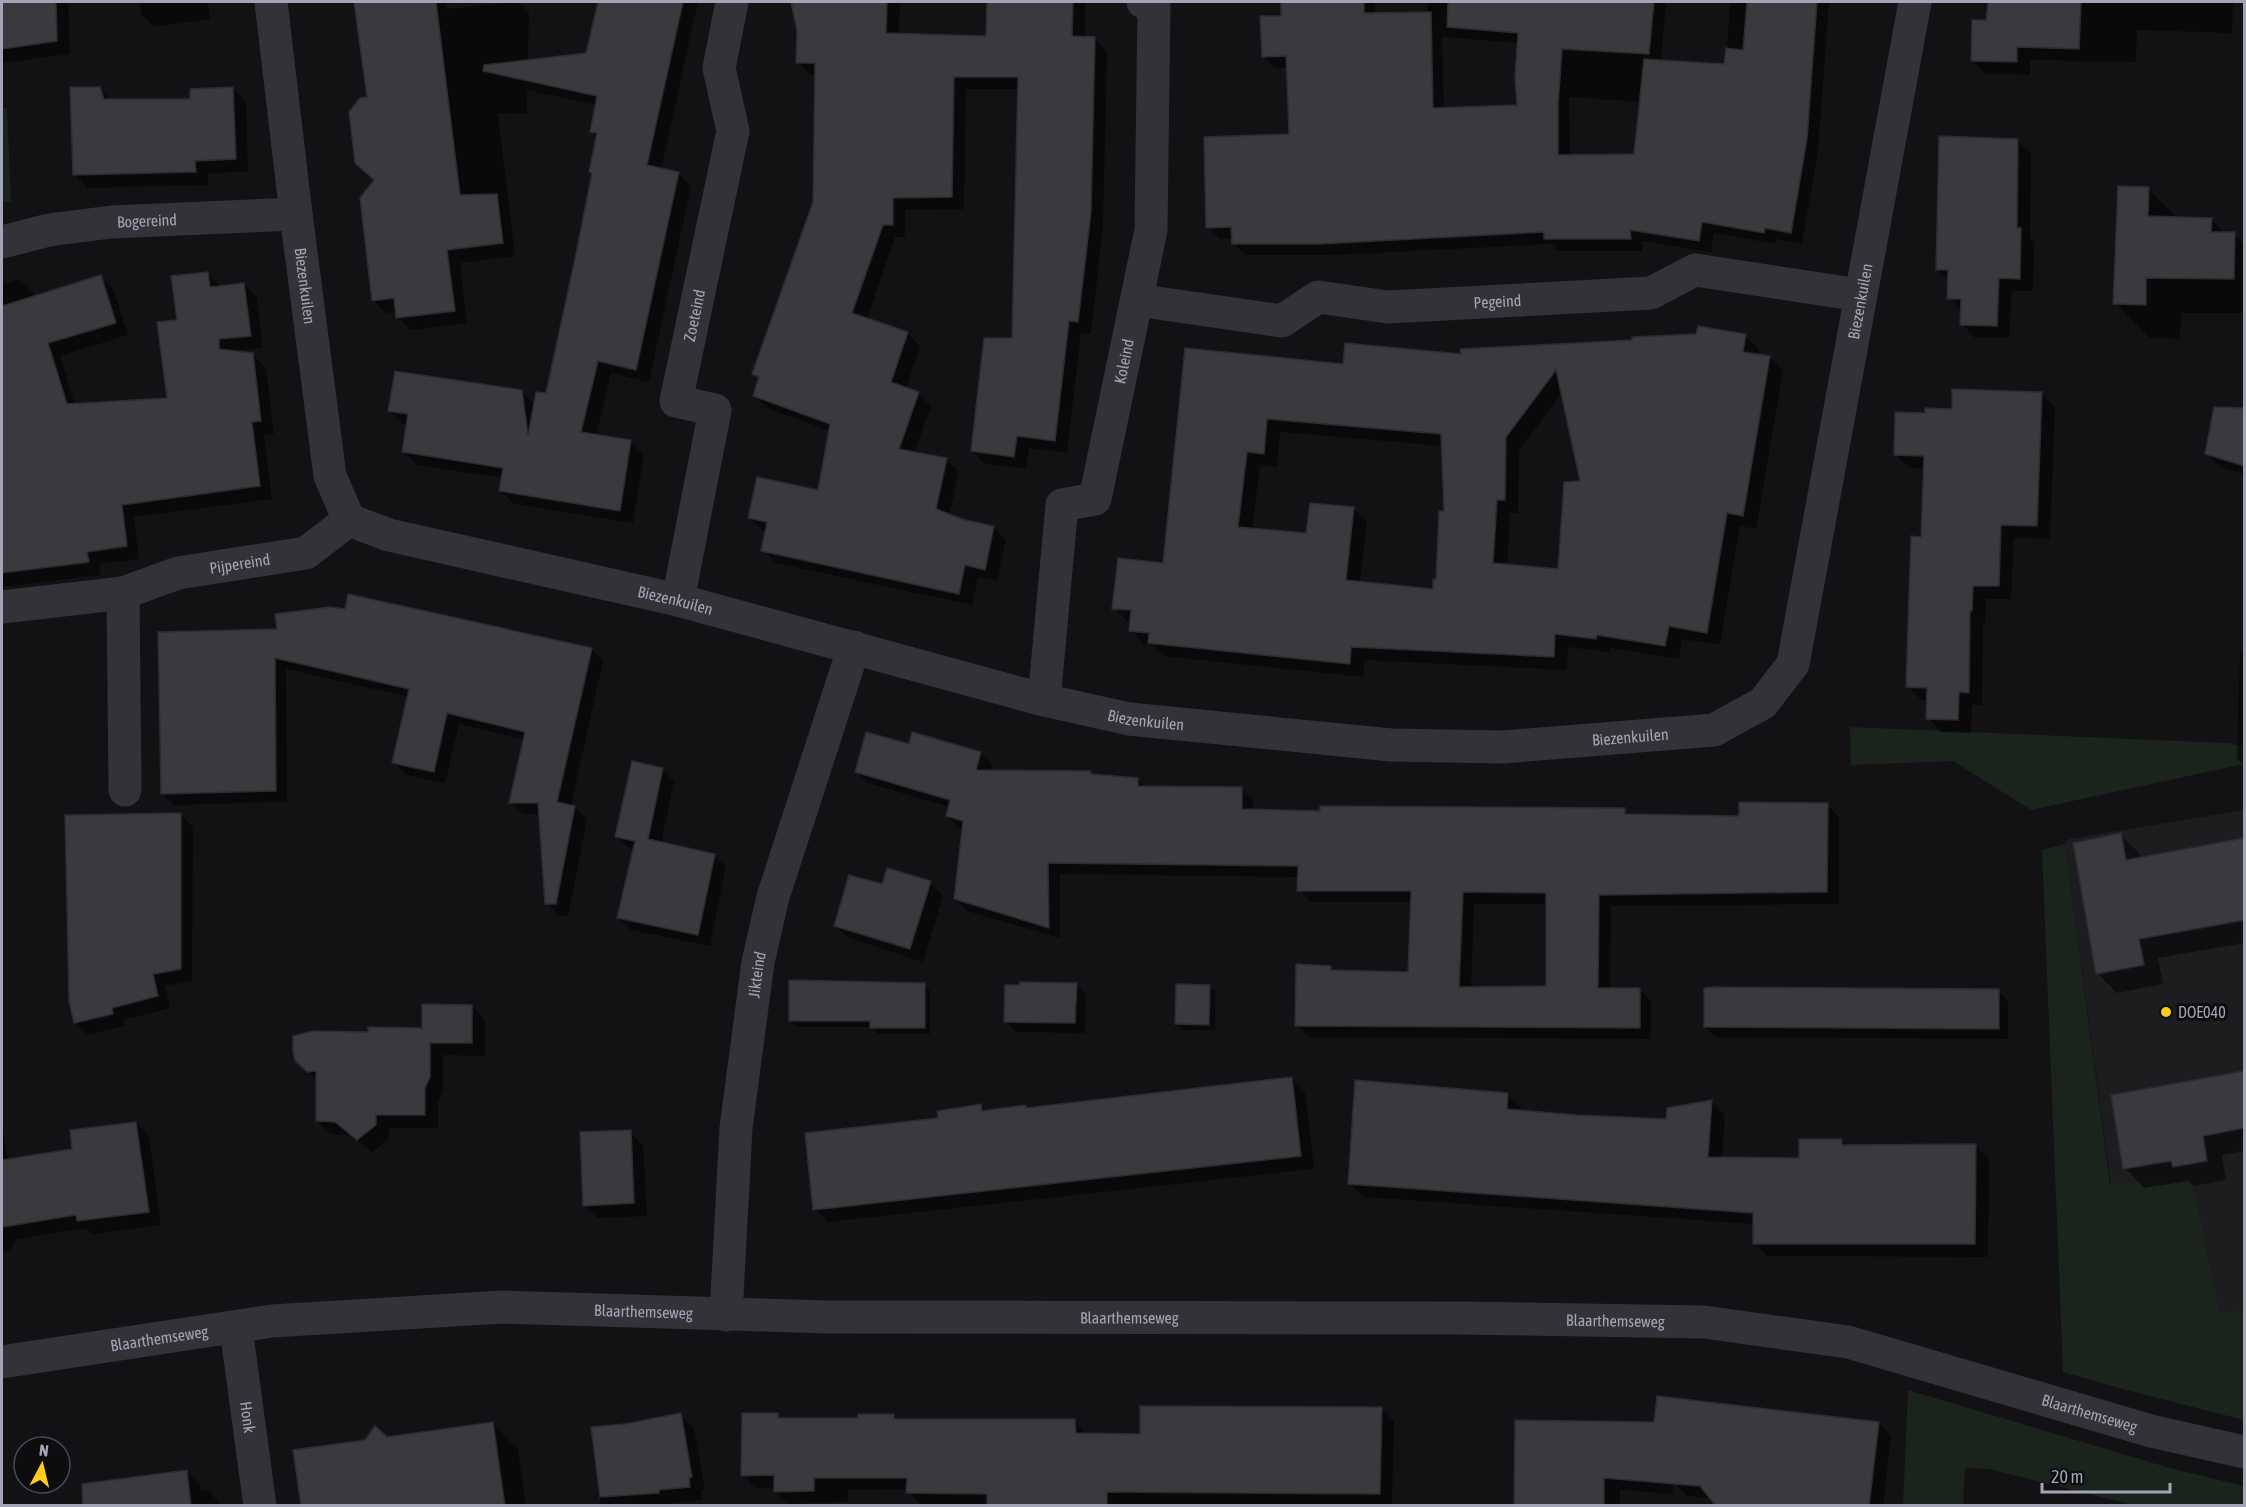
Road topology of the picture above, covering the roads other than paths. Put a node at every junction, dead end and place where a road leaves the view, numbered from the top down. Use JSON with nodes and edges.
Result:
{"nodes":[{"id":1,"x":271,"y":2,"type":"edge"},
{"id":2,"x":732,"y":2,"type":"edge"},
{"id":3,"x":1143,"y":2,"type":"edge"},
{"id":4,"x":1915,"y":2,"type":"edge"},
{"id":5,"x":296,"y":214,"type":"junction"},
{"id":6,"x":2,"y":242,"type":"edge"},
{"id":7,"x":1860,"y":296,"type":"junction"},
{"id":8,"x":1137,"y":300,"type":"junction"},
{"id":9,"x":348,"y":520,"type":"junction"},
{"id":10,"x":123,"y":593,"type":"junction"},
{"id":11,"x":678,"y":600,"type":"junction"},
{"id":12,"x":2,"y":607,"type":"edge"},
{"id":13,"x":854,"y":647,"type":"junction"},
{"id":14,"x":1044,"y":700,"type":"junction"},
{"id":15,"x":125,"y":790,"type":"dead end"},
{"id":16,"x":726,"y":1315,"type":"junction"},
{"id":17,"x":236,"y":1328,"type":"junction"},
{"id":18,"x":2,"y":1362,"type":"edge"},
{"id":19,"x":2244,"y":1452,"type":"edge"},
{"id":20,"x":260,"y":1506,"type":"edge"}],
"edges":[{"from":1,"to":5,"type":"street","name":"Biezenkuilen"},
{"from":2,"to":11,"type":"street","name":"Zoeteind"},
{"from":3,"to":8,"type":"street","name":"Koleind"},
{"from":4,"to":7,"type":"street","name":"Biezenkuilen"},
{"from":5,"to":6,"type":"street","name":"Bogereind"},
{"from":5,"to":9,"type":"street","name":"Biezenkuilen"},
{"from":7,"to":8,"type":"street","name":"Pegeind"},
{"from":7,"to":14,"type":"street","name":"Biezenkuilen"},
{"from":8,"to":14,"type":"street","name":"Koleind"},
{"from":9,"to":10,"type":"street","name":"Pijpereind"},
{"from":9,"to":11,"type":"street","name":"Biezenkuilen"},
{"from":10,"to":12,"type":"street","name":"Pijpereind"},
{"from":10,"to":15,"type":"street"},
{"from":11,"to":13,"type":"street","name":"Biezenkuilen"},
{"from":13,"to":14,"type":"street","name":"Biezenkuilen"},
{"from":13,"to":16,"type":"street","name":"Jikteind"},
{"from":16,"to":17,"type":"street","name":"Blaarthemseweg"},
{"from":16,"to":19,"type":"street","name":"Blaarthemseweg"},
{"from":17,"to":18,"type":"street","name":"Blaarthemseweg"},
{"from":17,"to":20,"type":"street","name":"Honk"}]}
